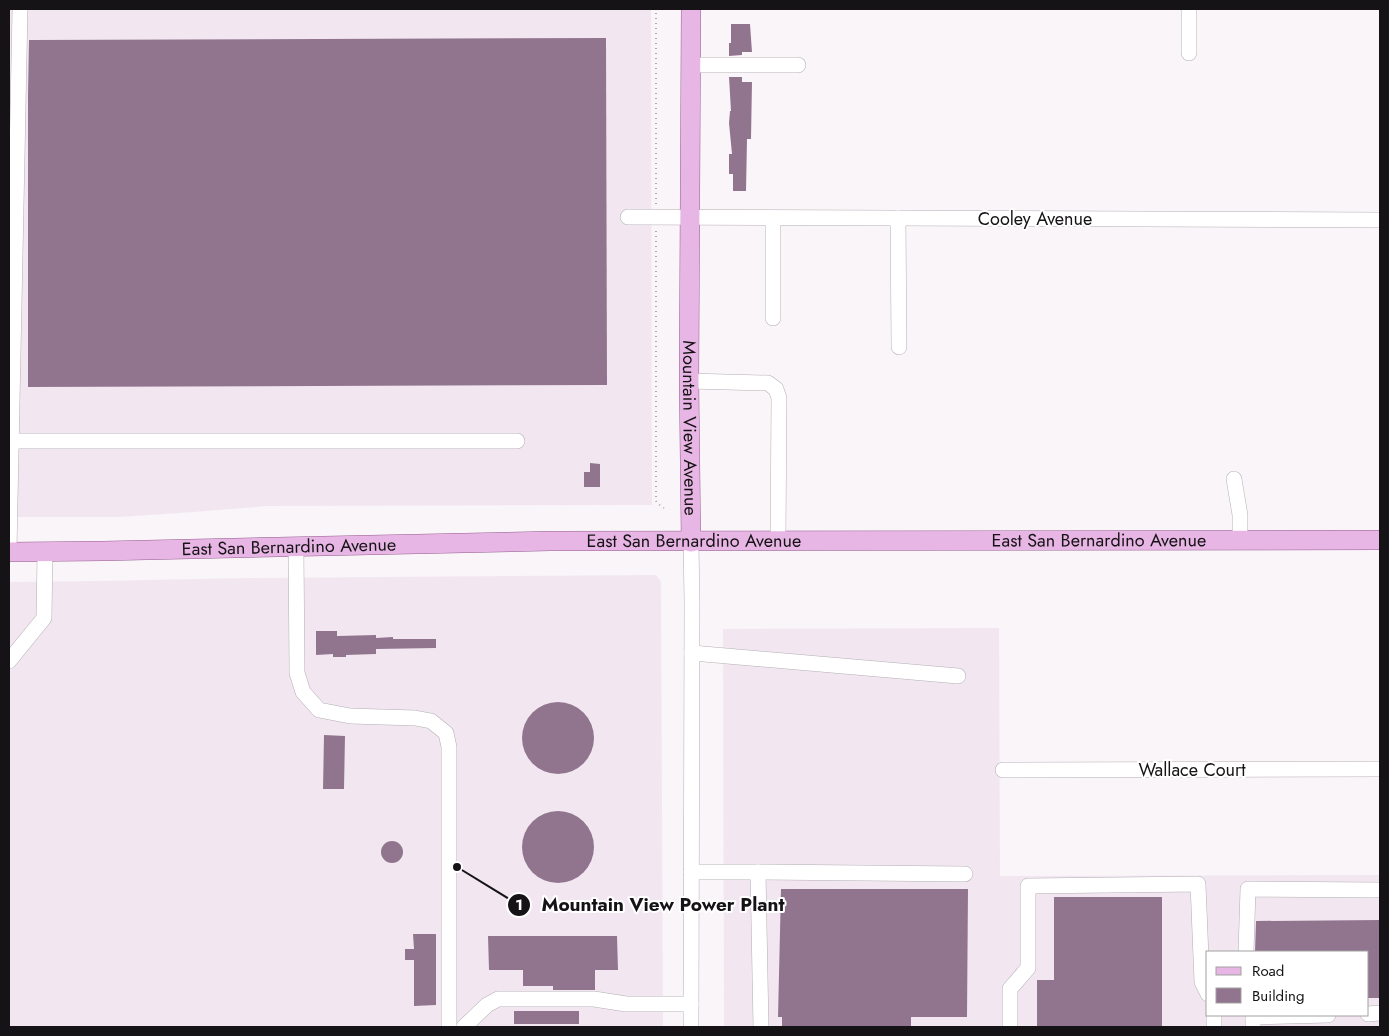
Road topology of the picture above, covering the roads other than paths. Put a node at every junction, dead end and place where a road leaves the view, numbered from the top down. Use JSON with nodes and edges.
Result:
{"nodes":[{"id":1,"x":20,"y":9,"type":"edge"},
{"id":2,"x":690,"y":9,"type":"edge"},
{"id":3,"x":1189,"y":9,"type":"edge"},
{"id":4,"x":1189,"y":53,"type":"dead end"},
{"id":5,"x":690,"y":65,"type":"junction"},
{"id":6,"x":798,"y":65,"type":"dead end"},
{"id":7,"x":628,"y":217,"type":"dead end"},
{"id":8,"x":691,"y":218,"type":"junction"},
{"id":9,"x":773,"y":218,"type":"junction"},
{"id":10,"x":898,"y":218,"type":"junction"},
{"id":11,"x":1380,"y":220,"type":"edge"},
{"id":12,"x":773,"y":318,"type":"dead end"},
{"id":13,"x":900,"y":348,"type":"dead end"},
{"id":14,"x":690,"y":381,"type":"junction"},
{"id":15,"x":12,"y":441,"type":"junction"},
{"id":16,"x":517,"y":441,"type":"dead end"},
{"id":17,"x":1234,"y":480,"type":"dead end"},
{"id":18,"x":1380,"y":540,"type":"edge"},
{"id":19,"x":1240,"y":541,"type":"junction"},
{"id":20,"x":691,"y":542,"type":"junction"},
{"id":21,"x":778,"y":542,"type":"junction"},
{"id":22,"x":296,"y":547,"type":"junction"},
{"id":23,"x":9,"y":551,"type":"edge"},
{"id":24,"x":45,"y":552,"type":"junction"},
{"id":25,"x":692,"y":653,"type":"junction"},
{"id":26,"x":9,"y":661,"type":"edge"},
{"id":27,"x":958,"y":676,"type":"dead end"},
{"id":28,"x":1380,"y":769,"type":"edge"},
{"id":29,"x":1003,"y":770,"type":"dead end"},
{"id":30,"x":691,"y":872,"type":"junction"},
{"id":31,"x":758,"y":872,"type":"junction"},
{"id":32,"x":965,"y":874,"type":"dead end"},
{"id":33,"x":1380,"y":890,"type":"edge"},
{"id":34,"x":1246,"y":951,"type":"edge"},
{"id":35,"x":1206,"y":990,"type":"edge"},
{"id":36,"x":691,"y":1004,"type":"junction"},
{"id":37,"x":1313,"y":1016,"type":"edge"},
{"id":38,"x":1252,"y":1020,"type":"edge"},
{"id":39,"x":449,"y":1027,"type":"edge"},
{"id":40,"x":464,"y":1027,"type":"edge"},
{"id":41,"x":691,"y":1027,"type":"edge"},
{"id":42,"x":761,"y":1027,"type":"edge"},
{"id":43,"x":1010,"y":1027,"type":"edge"}],
"edges":[{"from":1,"to":15,"type":"street"},
{"from":2,"to":5,"type":"main road","name":"Mountain View Avenue"},
{"from":3,"to":4,"type":"street"},
{"from":5,"to":6,"type":"street"},
{"from":5,"to":8,"type":"main road","name":"Mountain View Avenue"},
{"from":7,"to":8,"type":"street","name":"Cooley Avenue"},
{"from":8,"to":9,"type":"street","name":"Cooley Avenue"},
{"from":8,"to":14,"type":"main road","name":"Mountain View Avenue"},
{"from":9,"to":10,"type":"street","name":"Cooley Avenue"},
{"from":9,"to":12,"type":"street"},
{"from":10,"to":11,"type":"street","name":"Cooley Avenue"},
{"from":10,"to":13,"type":"street"},
{"from":14,"to":20,"type":"main road","name":"Mountain View Avenue"},
{"from":14,"to":21,"type":"street"},
{"from":15,"to":16,"type":"street"},
{"from":15,"to":23,"type":"street"},
{"from":17,"to":19,"type":"street"},
{"from":18,"to":19,"type":"main road","name":"East San Bernardino Avenue"},
{"from":19,"to":21,"type":"main road","name":"East San Bernardino Avenue"},
{"from":20,"to":21,"type":"main road","name":"East San Bernardino Avenue"},
{"from":20,"to":22,"type":"main road","name":"East San Bernardino Avenue"},
{"from":20,"to":25,"type":"street","name":"Mountain View Avenue"},
{"from":22,"to":24,"type":"main road","name":"East San Bernardino Avenue"},
{"from":22,"to":39,"type":"street"},
{"from":23,"to":24,"type":"main road","name":"East San Bernardino Avenue"},
{"from":24,"to":26,"type":"street"},
{"from":25,"to":27,"type":"street"},
{"from":25,"to":30,"type":"street","name":"Mountain View Avenue"},
{"from":28,"to":29,"type":"street","name":"Wallace Court"},
{"from":30,"to":31,"type":"street"},
{"from":30,"to":36,"type":"street","name":"Mountain View Avenue"},
{"from":31,"to":32,"type":"street"},
{"from":31,"to":42,"type":"street"},
{"from":33,"to":34,"type":"street"},
{"from":35,"to":43,"type":"street"},
{"from":36,"to":40,"type":"street"},
{"from":36,"to":41,"type":"street","name":"Mountain View Avenue"},
{"from":37,"to":38,"type":"street"}]}
